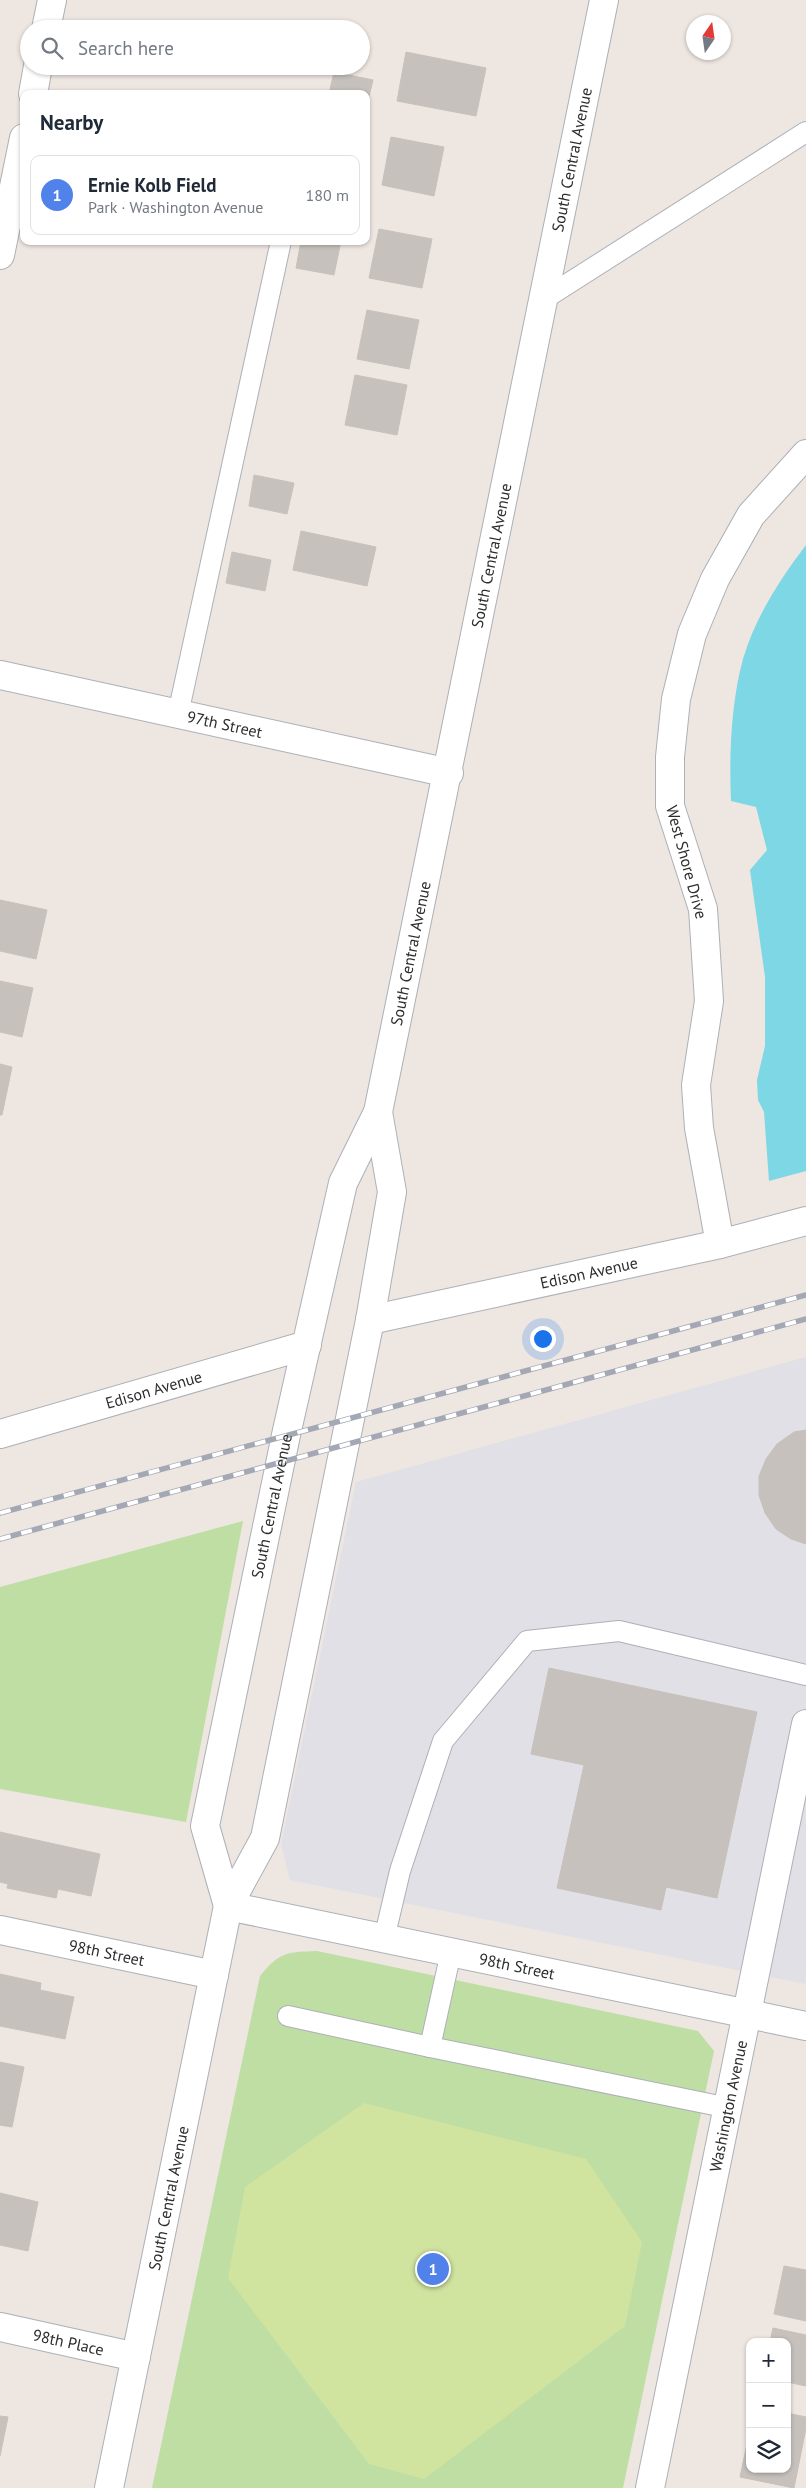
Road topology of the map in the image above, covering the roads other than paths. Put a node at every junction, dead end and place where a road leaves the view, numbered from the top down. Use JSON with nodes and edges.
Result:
{"nodes":[{"id":1,"x":52,"y":0,"type":"edge"},
{"id":2,"x":604,"y":0,"type":"edge"},
{"id":3,"x":48,"y":20,"type":"edge"},
{"id":4,"x":36,"y":75,"type":"edge"},
{"id":5,"x":34,"y":90,"type":"edge"},
{"id":6,"x":806,"y":132,"type":"edge"},
{"id":7,"x":20,"y":158,"type":"edge"},
{"id":8,"x":280,"y":245,"type":"edge"},
{"id":9,"x":0,"y":255,"type":"edge"},
{"id":10,"x":544,"y":299,"type":"junction"},
{"id":11,"x":806,"y":454,"type":"edge"},
{"id":12,"x":0,"y":675,"type":"edge"},
{"id":13,"x":178,"y":714,"type":"junction"},
{"id":14,"x":449,"y":773,"type":"junction"},
{"id":15,"x":378,"y":1112,"type":"junction"},
{"id":16,"x":806,"y":1221,"type":"edge"},
{"id":17,"x":720,"y":1244,"type":"junction"},
{"id":18,"x":370,"y":1320,"type":"junction"},
{"id":19,"x":307,"y":1346,"type":"junction"},
{"id":20,"x":0,"y":1434,"type":"edge"},
{"id":21,"x":806,"y":1675,"type":"edge"},
{"id":22,"x":806,"y":1724,"type":"edge"},
{"id":23,"x":228,"y":1906,"type":"junction"},
{"id":24,"x":0,"y":1930,"type":"edge"},
{"id":25,"x":384,"y":1939,"type":"junction"},
{"id":26,"x":451,"y":1952,"type":"junction"},
{"id":27,"x":214,"y":1975,"type":"junction"},
{"id":28,"x":748,"y":2014,"type":"junction"},
{"id":29,"x":288,"y":2016,"type":"dead end"},
{"id":30,"x":806,"y":2026,"type":"edge"},
{"id":31,"x":430,"y":2047,"type":"junction"},
{"id":32,"x":729,"y":2108,"type":"junction"},
{"id":33,"x":0,"y":2327,"type":"edge"},
{"id":34,"x":136,"y":2357,"type":"junction"},
{"id":35,"x":109,"y":2488,"type":"edge"},
{"id":36,"x":650,"y":2488,"type":"edge"}],
"edges":[{"from":1,"to":3,"type":"street"},
{"from":2,"to":10,"type":"street","name":"South Central Avenue"},
{"from":4,"to":5,"type":"street"},
{"from":6,"to":10,"type":"lane"},
{"from":7,"to":9,"type":"street"},
{"from":8,"to":13,"type":"lane"},
{"from":10,"to":14,"type":"street","name":"South Central Avenue"},
{"from":11,"to":17,"type":"street","name":"West Shore Drive"},
{"from":12,"to":13,"type":"street","name":"97th Street"},
{"from":13,"to":14,"type":"street","name":"97th Street"},
{"from":14,"to":15,"type":"street","name":"South Central Avenue"},
{"from":15,"to":18,"type":"street","name":"South Central Avenue"},
{"from":15,"to":19,"type":"street","name":"South Central Avenue"},
{"from":16,"to":17,"type":"street","name":"Edison Avenue"},
{"from":17,"to":18,"type":"street","name":"Edison Avenue"},
{"from":18,"to":23,"type":"street","name":"South Central Avenue"},
{"from":19,"to":20,"type":"street","name":"Edison Avenue"},
{"from":19,"to":23,"type":"street","name":"South Central Avenue"},
{"from":21,"to":25,"type":"lane"},
{"from":22,"to":28,"type":"street","name":"Washington Avenue"},
{"from":23,"to":25,"type":"street","name":"98th Street"},
{"from":23,"to":27,"type":"street","name":"South Central Avenue"},
{"from":24,"to":27,"type":"street","name":"98th Street"},
{"from":25,"to":26,"type":"street","name":"98th Street"},
{"from":26,"to":28,"type":"street","name":"98th Street"},
{"from":26,"to":31,"type":"lane"},
{"from":27,"to":34,"type":"street","name":"South Central Avenue"},
{"from":28,"to":30,"type":"street","name":"98th Street"},
{"from":28,"to":32,"type":"street","name":"Washington Avenue"},
{"from":29,"to":31,"type":"lane"},
{"from":31,"to":32,"type":"lane"},
{"from":32,"to":36,"type":"street","name":"Washington Avenue"},
{"from":33,"to":34,"type":"street","name":"98th Place"},
{"from":34,"to":35,"type":"street","name":"South Central Avenue"}]}
